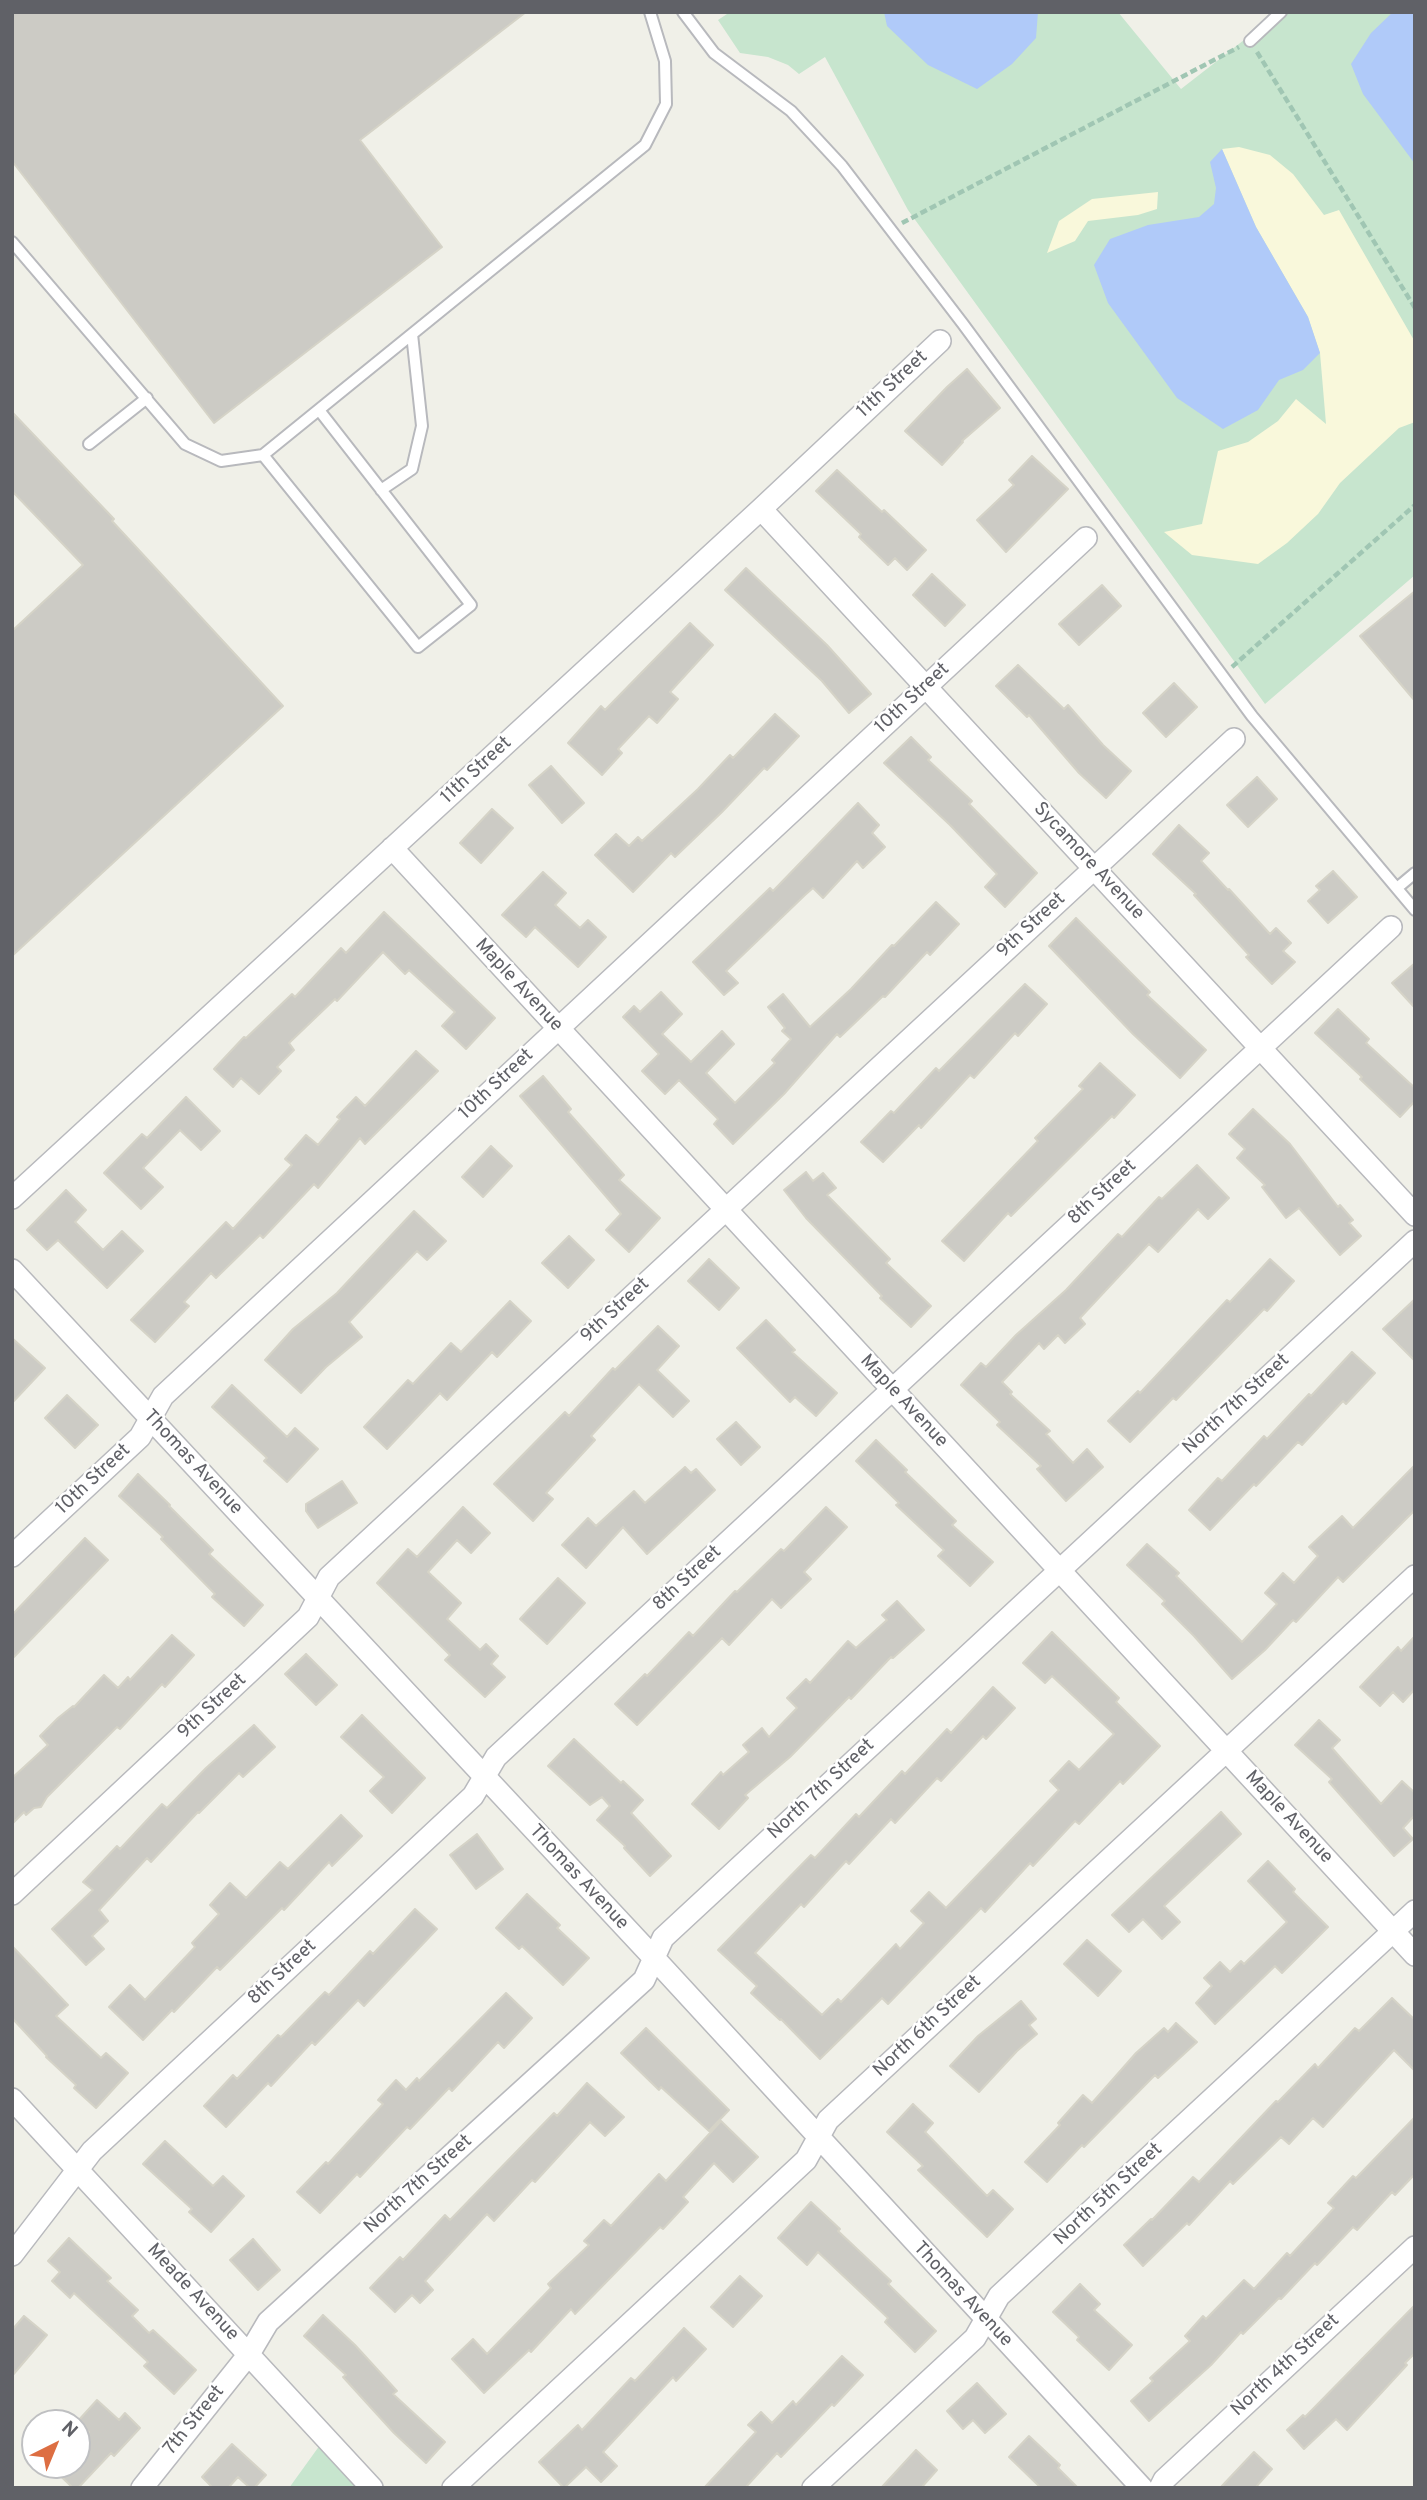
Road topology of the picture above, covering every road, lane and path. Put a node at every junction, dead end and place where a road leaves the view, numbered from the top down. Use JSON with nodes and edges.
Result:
{"nodes":[{"id":1,"x":650,"y":12,"type":"edge"},
{"id":2,"x":682,"y":12,"type":"edge"},
{"id":3,"x":1281,"y":12,"type":"edge"},
{"id":4,"x":1250,"y":41,"type":"junction"},
{"id":5,"x":891,"y":230,"type":"junction"},
{"id":6,"x":12,"y":242,"type":"edge"},
{"id":7,"x":1415,"y":308,"type":"edge"},
{"id":8,"x":412,"y":334,"type":"junction"},
{"id":9,"x":940,"y":341,"type":"dead end"},
{"id":10,"x":147,"y":398,"type":"junction"},
{"id":11,"x":319,"y":410,"type":"junction"},
{"id":12,"x":89,"y":444,"type":"dead end"},
{"id":13,"x":263,"y":455,"type":"junction"},
{"id":14,"x":382,"y":490,"type":"junction"},
{"id":15,"x":1415,"y":505,"type":"edge"},
{"id":16,"x":761,"y":509,"type":"junction"},
{"id":17,"x":1087,"y":538,"type":"dead end"},
{"id":18,"x":1223,"y":675,"type":"junction"},
{"id":19,"x":926,"y":687,"type":"junction"},
{"id":20,"x":1234,"y":739,"type":"dead end"},
{"id":21,"x":392,"y":848,"type":"junction"},
{"id":22,"x":1094,"y":868,"type":"junction"},
{"id":23,"x":1415,"y":873,"type":"edge"},
{"id":24,"x":1397,"y":888,"type":"junction"},
{"id":25,"x":1415,"y":910,"type":"edge"},
{"id":26,"x":1391,"y":928,"type":"dead end"},
{"id":27,"x":557,"y":1029,"type":"junction"},
{"id":28,"x":1260,"y":1048,"type":"junction"},
{"id":29,"x":12,"y":1198,"type":"edge"},
{"id":30,"x":725,"y":1210,"type":"junction"},
{"id":31,"x":1415,"y":1215,"type":"edge"},
{"id":32,"x":1415,"y":1241,"type":"edge"},
{"id":33,"x":12,"y":1270,"type":"edge"},
{"id":34,"x":892,"y":1389,"type":"junction"},
{"id":35,"x":151,"y":1419,"type":"junction"},
{"id":36,"x":12,"y":1556,"type":"edge"},
{"id":37,"x":1059,"y":1570,"type":"junction"},
{"id":38,"x":1415,"y":1576,"type":"edge"},
{"id":39,"x":318,"y":1598,"type":"junction"},
{"id":40,"x":1226,"y":1750,"type":"junction"},
{"id":41,"x":484,"y":1778,"type":"junction"},
{"id":42,"x":12,"y":1894,"type":"edge"},
{"id":43,"x":1415,"y":1911,"type":"edge"},
{"id":44,"x":1393,"y":1931,"type":"junction"},
{"id":45,"x":1415,"y":1955,"type":"edge"},
{"id":46,"x":653,"y":1957,"type":"junction"},
{"id":47,"x":12,"y":2099,"type":"edge"},
{"id":48,"x":818,"y":2138,"type":"junction"},
{"id":49,"x":79,"y":2171,"type":"junction"},
{"id":50,"x":1415,"y":2247,"type":"edge"},
{"id":51,"x":12,"y":2255,"type":"edge"},
{"id":52,"x":986,"y":2320,"type":"junction"},
{"id":53,"x":249,"y":2354,"type":"junction"},
{"id":54,"x":142,"y":2488,"type":"edge"},
{"id":55,"x":372,"y":2488,"type":"edge"},
{"id":56,"x":453,"y":2488,"type":"edge"},
{"id":57,"x":813,"y":2488,"type":"edge"},
{"id":58,"x":1142,"y":2488,"type":"edge"},
{"id":59,"x":1160,"y":2488,"type":"edge"}],
"edges":[{"from":1,"to":8,"type":"lane"},
{"from":2,"to":5,"type":"lane"},
{"from":3,"to":4,"type":"lane"},
{"from":4,"to":5,"type":"path"},
{"from":4,"to":7,"type":"path"},
{"from":5,"to":18,"type":"lane"},
{"from":6,"to":10,"type":"lane"},
{"from":8,"to":11,"type":"lane"},
{"from":8,"to":14,"type":"lane"},
{"from":9,"to":16,"type":"street","name":"11th Street"},
{"from":10,"to":12,"type":"lane"},
{"from":10,"to":13,"type":"lane"},
{"from":11,"to":13,"type":"lane"},
{"from":11,"to":14,"type":"lane"},
{"from":13,"to":14,"type":"lane"},
{"from":15,"to":18,"type":"path"},
{"from":16,"to":19,"type":"street","name":"Sycamore Avenue"},
{"from":16,"to":21,"type":"street","name":"11th Street"},
{"from":17,"to":19,"type":"street","name":"10th Street"},
{"from":18,"to":24,"type":"lane"},
{"from":19,"to":22,"type":"street","name":"Sycamore Avenue"},
{"from":19,"to":27,"type":"street","name":"10th Street"},
{"from":20,"to":22,"type":"street","name":"9th Street"},
{"from":21,"to":27,"type":"street","name":"Maple Avenue"},
{"from":21,"to":29,"type":"street","name":"11th Street"},
{"from":22,"to":28,"type":"street","name":"Sycamore Avenue"},
{"from":22,"to":30,"type":"street","name":"9th Street"},
{"from":23,"to":24,"type":"lane"},
{"from":24,"to":25,"type":"lane"},
{"from":26,"to":28,"type":"street","name":"8th Street"},
{"from":27,"to":30,"type":"street","name":"Maple Avenue"},
{"from":27,"to":35,"type":"street","name":"10th Street"},
{"from":28,"to":31,"type":"street","name":"Sycamore Avenue"},
{"from":28,"to":34,"type":"street","name":"8th Street"},
{"from":30,"to":34,"type":"street","name":"Maple Avenue"},
{"from":30,"to":39,"type":"street","name":"9th Street"},
{"from":32,"to":37,"type":"street","name":"North 7th Street"},
{"from":33,"to":35,"type":"street","name":"Thomas Avenue"},
{"from":34,"to":37,"type":"street","name":"Maple Avenue"},
{"from":34,"to":41,"type":"street","name":"8th Street"},
{"from":35,"to":36,"type":"street","name":"10th Street"},
{"from":35,"to":39,"type":"street","name":"Thomas Avenue"},
{"from":37,"to":40,"type":"street","name":"Maple Avenue"},
{"from":37,"to":46,"type":"street","name":"North 7th Street"},
{"from":38,"to":40,"type":"street","name":"North 6th Street"},
{"from":39,"to":41,"type":"street","name":"Thomas Avenue"},
{"from":39,"to":42,"type":"street","name":"9th Street"},
{"from":40,"to":44,"type":"street","name":"Maple Avenue"},
{"from":40,"to":48,"type":"street","name":"North 6th Street"},
{"from":41,"to":46,"type":"street","name":"Thomas Avenue"},
{"from":41,"to":49,"type":"street","name":"8th Street"},
{"from":43,"to":44,"type":"street","name":"North 5th Street"},
{"from":44,"to":45,"type":"street","name":"Maple Avenue"},
{"from":44,"to":52,"type":"street","name":"North 5th Street"},
{"from":46,"to":48,"type":"street","name":"Thomas Avenue"},
{"from":46,"to":53,"type":"street","name":"North 7th Street"},
{"from":47,"to":49,"type":"street","name":"Meade Avenue"},
{"from":48,"to":52,"type":"street","name":"Thomas Avenue"},
{"from":48,"to":56,"type":"street","name":"North 6th Street"},
{"from":49,"to":51,"type":"street","name":"8th Street"},
{"from":49,"to":53,"type":"street","name":"Meade Avenue"},
{"from":50,"to":59,"type":"street","name":"North 4th Street"},
{"from":52,"to":57,"type":"street","name":"North 5th Street"},
{"from":52,"to":58,"type":"street","name":"Thomas Avenue"},
{"from":53,"to":54,"type":"street","name":"7th Street"},
{"from":53,"to":55,"type":"street","name":"Meade Avenue"}]}
